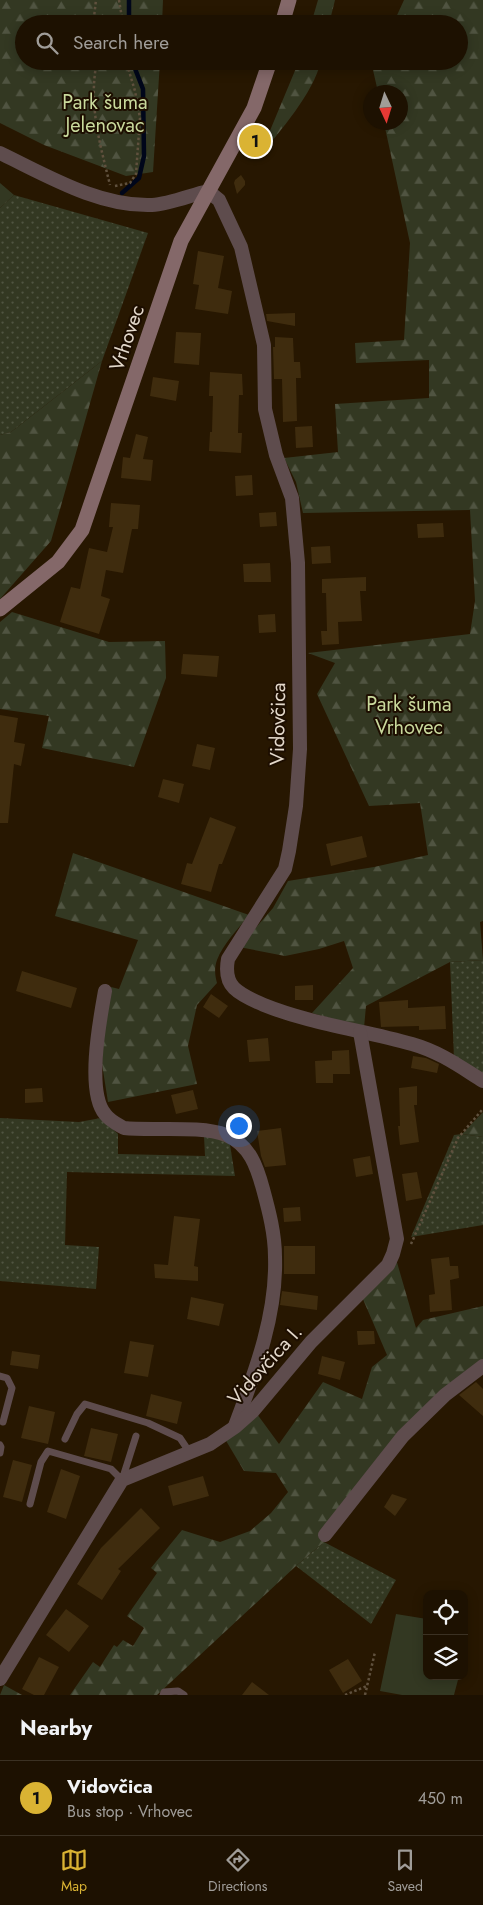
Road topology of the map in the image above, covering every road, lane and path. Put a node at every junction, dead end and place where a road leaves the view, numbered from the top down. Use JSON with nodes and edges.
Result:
{"nodes":[{"id":1,"x":96,"y":0,"type":"edge"},
{"id":2,"x":119,"y":0,"type":"edge"},
{"id":3,"x":289,"y":0,"type":"edge"},
{"id":4,"x":94,"y":15,"type":"edge"},
{"id":5,"x":122,"y":15,"type":"edge"},
{"id":6,"x":285,"y":15,"type":"edge"},
{"id":7,"x":95,"y":70,"type":"edge"},
{"id":8,"x":129,"y":70,"type":"edge"},
{"id":9,"x":267,"y":70,"type":"edge"},
{"id":10,"x":0,"y":153,"type":"edge"},
{"id":11,"x":208,"y":191,"type":"junction"},
{"id":12,"x":0,"y":610,"type":"edge"},
{"id":13,"x":105,"y":990,"type":"dead end"},
{"id":14,"x":360,"y":1032,"type":"junction"},
{"id":15,"x":483,"y":1081,"type":"edge"},
{"id":16,"x":483,"y":1109,"type":"edge"},
{"id":17,"x":393,"y":1254,"type":"junction"},
{"id":18,"x":483,"y":1366,"type":"edge"},
{"id":19,"x":0,"y":1376,"type":"edge"},
{"id":20,"x":2,"y":1422,"type":"dead end"},
{"id":21,"x":235,"y":1427,"type":"junction"},
{"id":22,"x":136,"y":1436,"type":"dead end"},
{"id":23,"x":65,"y":1439,"type":"dead end"},
{"id":24,"x":0,"y":1445,"type":"edge"},
{"id":25,"x":0,"y":1453,"type":"edge"},
{"id":26,"x":190,"y":1453,"type":"junction"},
{"id":27,"x":122,"y":1480,"type":"junction"},
{"id":28,"x":30,"y":1504,"type":"dead end"},
{"id":29,"x":325,"y":1535,"type":"dead end"},
{"id":30,"x":375,"y":1652,"type":"dead end"},
{"id":31,"x":0,"y":1679,"type":"edge"},
{"id":32,"x":367,"y":1686,"type":"junction"},
{"id":33,"x":163,"y":1695,"type":"edge"},
{"id":34,"x":184,"y":1695,"type":"edge"},
{"id":35,"x":346,"y":1695,"type":"edge"},
{"id":36,"x":365,"y":1695,"type":"edge"}],
"edges":[{"from":1,"to":4,"type":"path"},
{"from":2,"to":5,"type":"path"},
{"from":3,"to":6,"type":"street"},
{"from":7,"to":8,"type":"path"},
{"from":9,"to":11,"type":"street","name":"Vrhovec"},
{"from":10,"to":11,"type":"street"},
{"from":11,"to":12,"type":"street","name":"Vrhovec"},
{"from":11,"to":14,"type":"street","name":"Vidovčica"},
{"from":13,"to":21,"type":"street"},
{"from":14,"to":15,"type":"street","name":"Vidovčica"},
{"from":14,"to":17,"type":"street","name":"Vidovčica I."},
{"from":16,"to":17,"type":"path"},
{"from":17,"to":21,"type":"street","name":"Vidovčica I."},
{"from":18,"to":29,"type":"street"},
{"from":19,"to":20,"type":"lane"},
{"from":21,"to":26,"type":"street","name":"Vidovčica I."},
{"from":22,"to":27,"type":"lane"},
{"from":23,"to":26,"type":"lane"},
{"from":24,"to":25,"type":"lane"},
{"from":26,"to":27,"type":"street","name":"Vidovčica I."},
{"from":27,"to":28,"type":"lane"},
{"from":27,"to":31,"type":"street"},
{"from":30,"to":32,"type":"path"},
{"from":32,"to":35,"type":"path"},
{"from":32,"to":36,"type":"path"},
{"from":33,"to":34,"type":"lane"}]}
